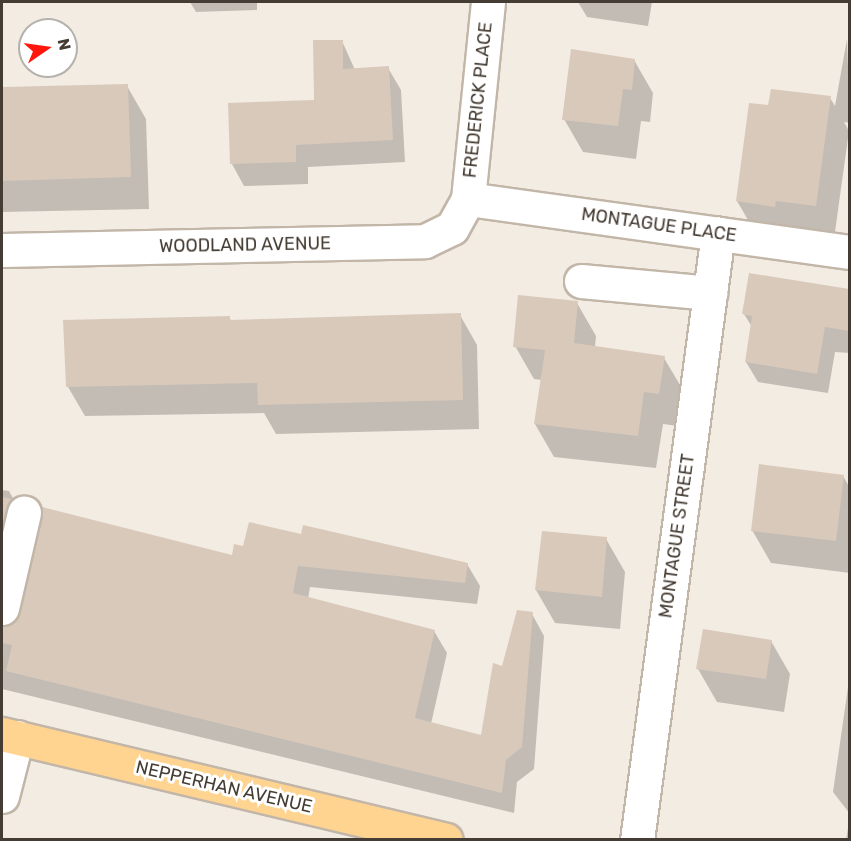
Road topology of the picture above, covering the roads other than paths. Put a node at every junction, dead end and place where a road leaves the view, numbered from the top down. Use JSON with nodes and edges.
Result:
{"nodes":[{"id":1,"x":488,"y":2,"type":"edge"},
{"id":2,"x":468,"y":199,"type":"junction"},
{"id":3,"x":718,"y":234,"type":"junction"},
{"id":4,"x":2,"y":250,"type":"edge"},
{"id":5,"x":849,"y":252,"type":"edge"},
{"id":6,"x":581,"y":281,"type":"dead end"},
{"id":7,"x":710,"y":293,"type":"junction"},
{"id":8,"x":24,"y":513,"type":"dead end"},
{"id":9,"x":2,"y":608,"type":"edge"},
{"id":10,"x":9,"y":736,"type":"edge"},
{"id":11,"x":2,"y":796,"type":"edge"},
{"id":12,"x":446,"y":840,"type":"edge"},
{"id":13,"x":637,"y":840,"type":"edge"}],
"edges":[{"from":1,"to":2,"type":"street","name":"FREDERICK PLACE"},
{"from":2,"to":3,"type":"street","name":"MONTAGUE PLACE"},
{"from":2,"to":4,"type":"street","name":"WOODLAND AVENUE"},
{"from":3,"to":5,"type":"street","name":"MONTAGUE PLACE"},
{"from":3,"to":7,"type":"street","name":"MONTAGUE STREET"},
{"from":6,"to":7,"type":"street"},
{"from":7,"to":13,"type":"street","name":"MONTAGUE STREET"},
{"from":8,"to":9,"type":"street"},
{"from":10,"to":11,"type":"street"},
{"from":10,"to":12,"type":"main road","name":"NEPPERHAN AVENUE"}]}
